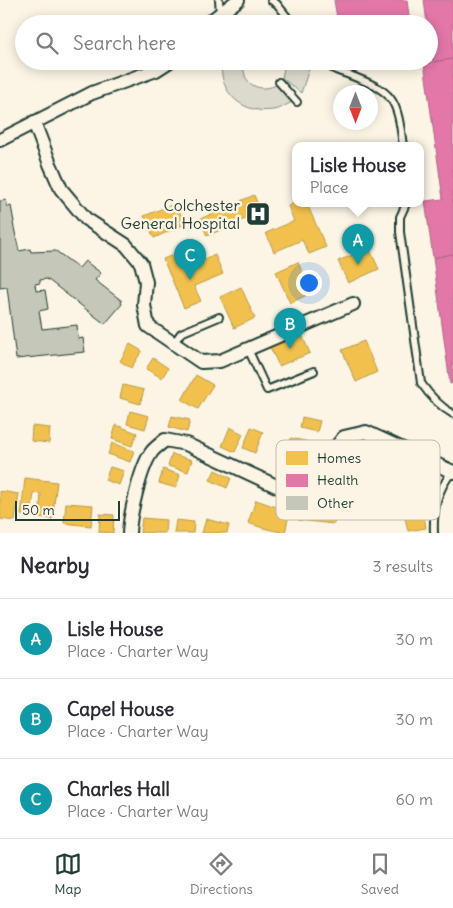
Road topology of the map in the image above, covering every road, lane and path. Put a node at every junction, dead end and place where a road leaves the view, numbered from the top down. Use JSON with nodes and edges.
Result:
{"nodes":[{"id":1,"x":238,"y":0,"type":"edge"},
{"id":2,"x":271,"y":0,"type":"edge"},
{"id":3,"x":219,"y":6,"type":"edge"},
{"id":4,"x":286,"y":15,"type":"edge"},
{"id":5,"x":156,"y":70,"type":"edge"},
{"id":6,"x":335,"y":70,"type":"edge"},
{"id":7,"x":279,"y":82,"type":"dead end"},
{"id":8,"x":297,"y":102,"type":"dead end"},
{"id":9,"x":34,"y":122,"type":"junction"},
{"id":10,"x":0,"y":140,"type":"edge"},
{"id":11,"x":403,"y":142,"type":"edge"},
{"id":12,"x":405,"y":207,"type":"edge"},
{"id":13,"x":353,"y":304,"type":"dead end"},
{"id":14,"x":219,"y":318,"type":"dead end"},
{"id":15,"x":173,"y":344,"type":"junction"},
{"id":16,"x":248,"y":349,"type":"junction"},
{"id":17,"x":314,"y":371,"type":"dead end"},
{"id":18,"x":453,"y":414,"type":"edge"},
{"id":19,"x":342,"y":440,"type":"edge"},
{"id":20,"x":383,"y":440,"type":"edge"},
{"id":21,"x":440,"y":466,"type":"edge"},
{"id":22,"x":452,"y":472,"type":"edge"},
{"id":23,"x":276,"y":486,"type":"edge"},
{"id":24,"x":440,"y":493,"type":"edge"},
{"id":25,"x":433,"y":520,"type":"edge"},
{"id":26,"x":129,"y":533,"type":"edge"},
{"id":27,"x":434,"y":533,"type":"edge"}],
"edges":[{"from":1,"to":3,"type":"street"},
{"from":2,"to":4,"type":"lane"},
{"from":5,"to":9,"type":"street"},
{"from":6,"to":11,"type":"lane"},
{"from":7,"to":8,"type":"lane"},
{"from":9,"to":10,"type":"street"},
{"from":9,"to":15,"type":"street"},
{"from":12,"to":18,"type":"lane"},
{"from":13,"to":16,"type":"street"},
{"from":14,"to":15,"type":"lane"},
{"from":15,"to":16,"type":"street"},
{"from":16,"to":17,"type":"lane"},
{"from":19,"to":20,"type":"street"},
{"from":21,"to":22,"type":"street"},
{"from":22,"to":24,"type":"lane"},
{"from":23,"to":26,"type":"street"},
{"from":25,"to":27,"type":"lane"}]}
